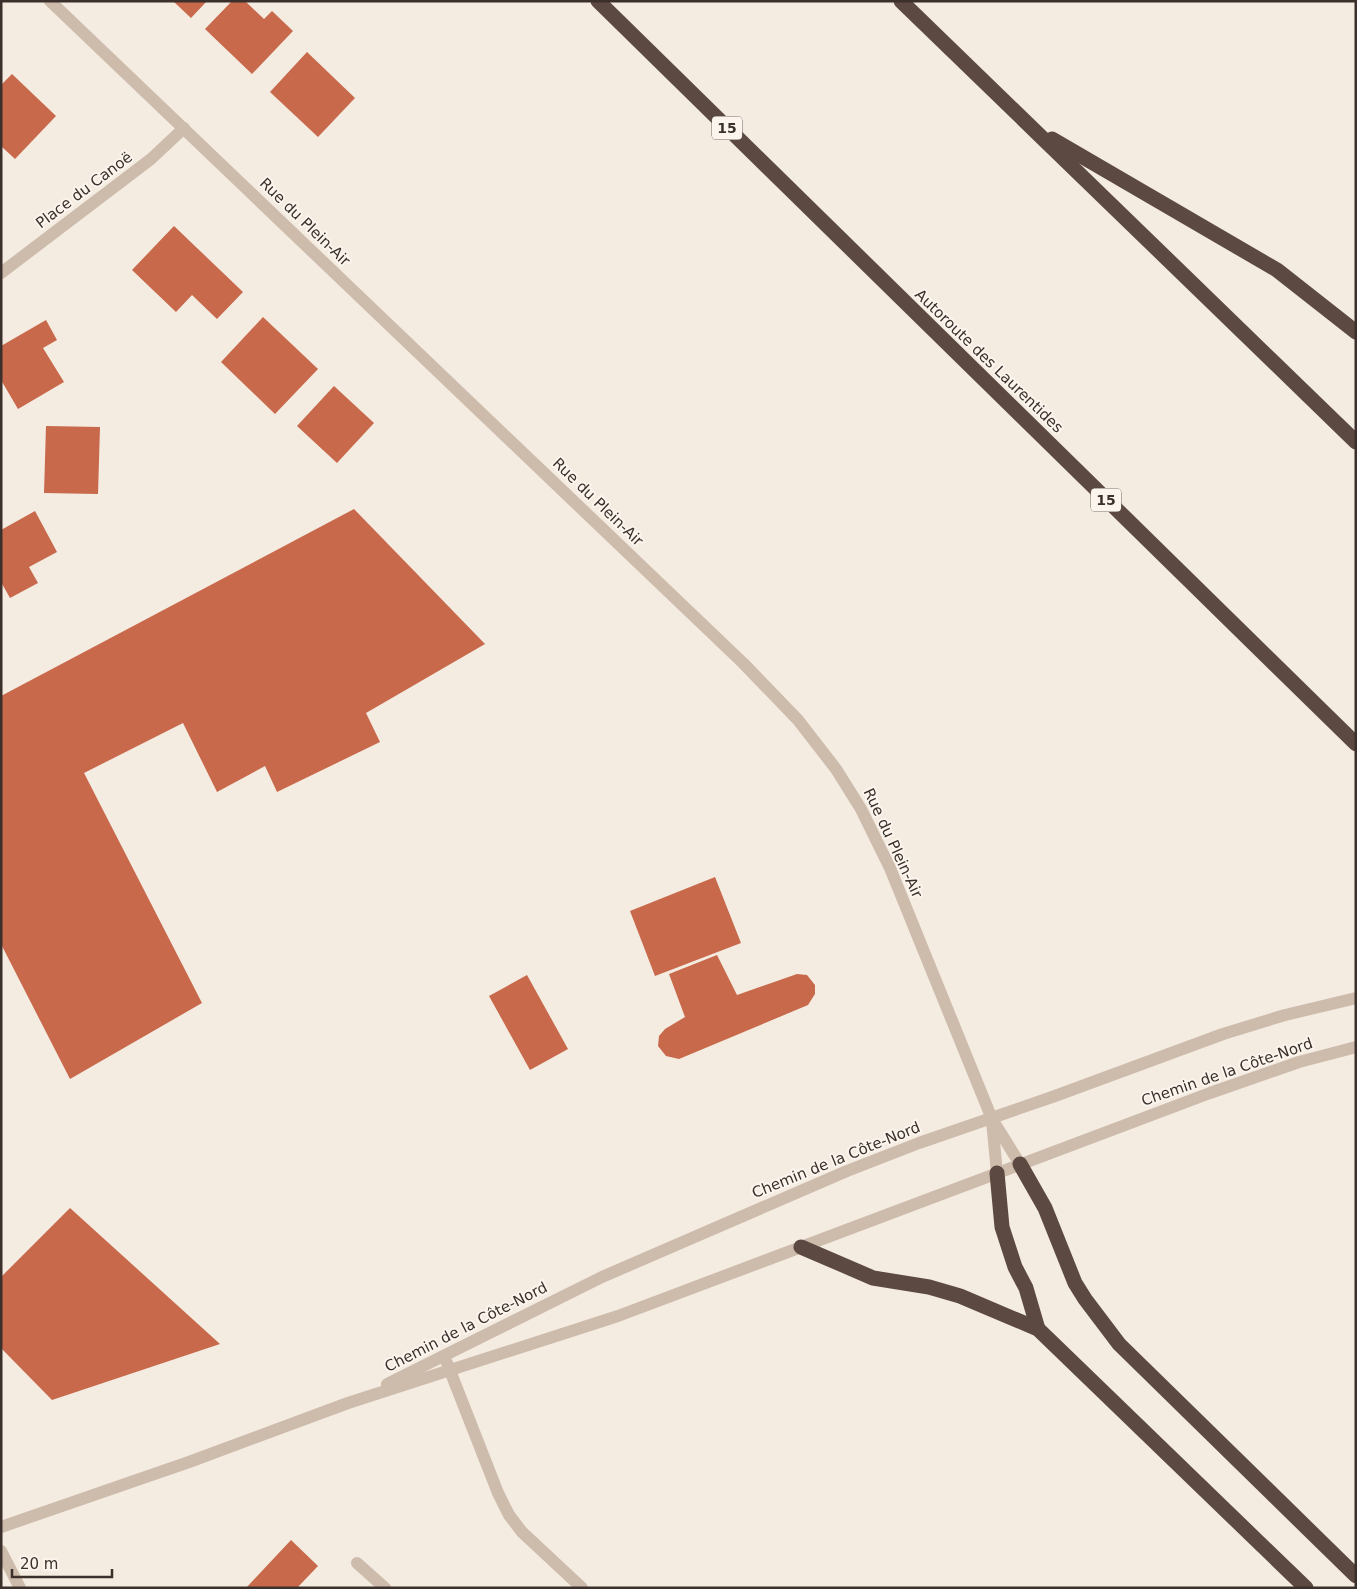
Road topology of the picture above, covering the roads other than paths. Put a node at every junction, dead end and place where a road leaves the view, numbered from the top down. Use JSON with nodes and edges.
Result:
{"nodes":[{"id":1,"x":50,"y":1,"type":"edge"},
{"id":2,"x":598,"y":1,"type":"edge"},
{"id":3,"x":901,"y":1,"type":"edge"},
{"id":4,"x":1030,"y":127,"type":"junction"},
{"id":5,"x":184,"y":128,"type":"junction"},
{"id":6,"x":1,"y":273,"type":"edge"},
{"id":7,"x":1356,"y":332,"type":"edge"},
{"id":8,"x":1356,"y":442,"type":"edge"},
{"id":9,"x":1356,"y":744,"type":"edge"},
{"id":10,"x":1356,"y":998,"type":"edge"},
{"id":11,"x":1356,"y":1047,"type":"edge"},
{"id":12,"x":992,"y":1119,"type":"junction"},
{"id":13,"x":1020,"y":1164,"type":"junction"},
{"id":14,"x":997,"y":1173,"type":"junction"},
{"id":15,"x":801,"y":1247,"type":"junction"},
{"id":16,"x":1038,"y":1330,"type":"junction"},
{"id":17,"x":445,"y":1356,"type":"junction"},
{"id":18,"x":450,"y":1371,"type":"junction"},
{"id":19,"x":348,"y":1403,"type":"junction"},
{"id":20,"x":1,"y":1526,"type":"edge"},
{"id":21,"x":1,"y":1551,"type":"edge"},
{"id":22,"x":357,"y":1563,"type":"dead end"},
{"id":23,"x":1356,"y":1576,"type":"edge"},
{"id":24,"x":20,"y":1588,"type":"edge"},
{"id":25,"x":385,"y":1588,"type":"edge"},
{"id":26,"x":582,"y":1588,"type":"edge"},
{"id":27,"x":1306,"y":1588,"type":"edge"}],
"edges":[{"from":1,"to":5,"type":"street","name":"Rue du Plein-Air"},
{"from":2,"to":9,"type":"highway","name":"Autoroute des Laurentides","number":"15"},
{"from":3,"to":4,"type":"highway"},
{"from":4,"to":7,"type":"highway"},
{"from":4,"to":8,"type":"highway"},
{"from":5,"to":6,"type":"street","name":"Place du Canoë"},
{"from":5,"to":12,"type":"street","name":"Rue du Plein-Air"},
{"from":10,"to":12,"type":"street","name":"Chemin de la Côte-Nord"},
{"from":11,"to":13,"type":"street","name":"Chemin de la Côte-Nord"},
{"from":12,"to":13,"type":"street","name":"Rue du Plein-Air"},
{"from":12,"to":14,"type":"street","name":"Rue du Plein-Air"},
{"from":12,"to":17,"type":"street","name":"Chemin de la Côte-Nord"},
{"from":13,"to":14,"type":"street","name":"Chemin de la Côte-Nord"},
{"from":13,"to":23,"type":"highway"},
{"from":14,"to":15,"type":"street","name":"Chemin de la Côte-Nord"},
{"from":14,"to":16,"type":"highway"},
{"from":15,"to":16,"type":"highway"},
{"from":15,"to":18,"type":"street","name":"Chemin de la Côte-Nord"},
{"from":16,"to":27,"type":"highway"},
{"from":17,"to":18,"type":"street"},
{"from":17,"to":19,"type":"street","name":"Chemin de la Côte-Nord"},
{"from":18,"to":19,"type":"street","name":"Chemin de la Côte-Nord"},
{"from":18,"to":26,"type":"street"},
{"from":19,"to":20,"type":"street","name":"Chemin de la Côte-Nord"},
{"from":21,"to":24,"type":"street"},
{"from":22,"to":25,"type":"street"}]}
